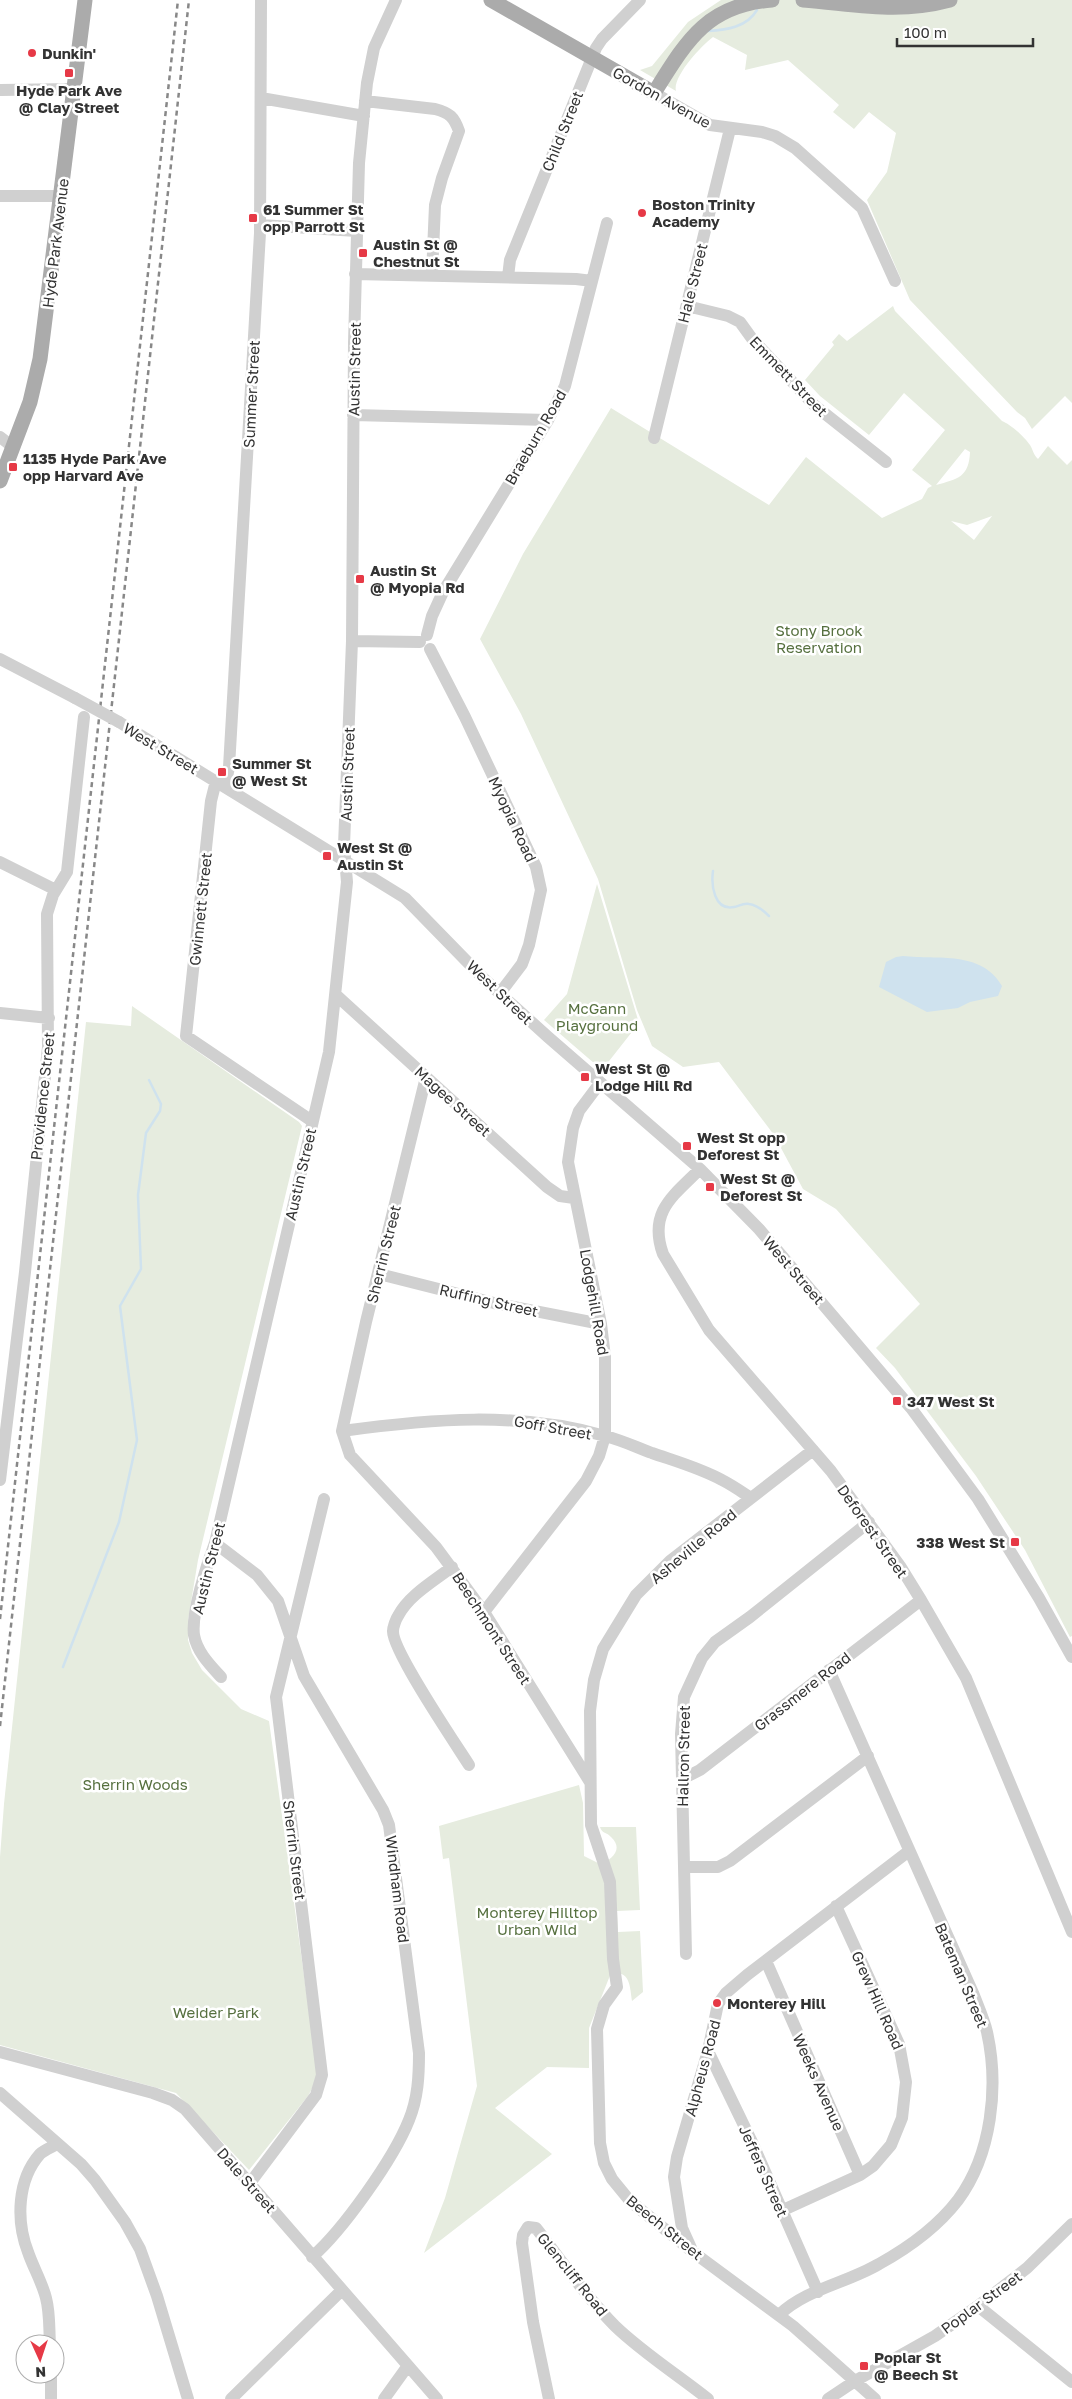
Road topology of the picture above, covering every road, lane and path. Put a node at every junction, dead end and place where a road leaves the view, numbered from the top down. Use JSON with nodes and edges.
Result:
{"nodes":[{"id":1,"x":85,"y":0,"type":"edge"},
{"id":2,"x":261,"y":0,"type":"edge"},
{"id":3,"x":396,"y":0,"type":"edge"},
{"id":4,"x":491,"y":0,"type":"edge"},
{"id":5,"x":640,"y":0,"type":"edge"},
{"id":6,"x":772,"y":0,"type":"edge"},
{"id":7,"x":804,"y":0,"type":"edge"},
{"id":8,"x":950,"y":0,"type":"edge"},
{"id":9,"x":592,"y":58,"type":"junction"},
{"id":10,"x":74,"y":89,"type":"junction"},
{"id":11,"x":0,"y":90,"type":"edge"},
{"id":12,"x":654,"y":93,"type":"junction"},
{"id":13,"x":261,"y":98,"type":"junction"},
{"id":14,"x":365,"y":101,"type":"junction"},
{"id":15,"x":364,"y":116,"type":"junction"},
{"id":16,"x":730,"y":129,"type":"junction"},
{"id":17,"x":0,"y":196,"type":"edge"},
{"id":18,"x":61,"y":196,"type":"junction"},
{"id":19,"x":607,"y":223,"type":"dead end"},
{"id":20,"x":260,"y":225,"type":"junction"},
{"id":21,"x":357,"y":231,"type":"junction"},
{"id":22,"x":355,"y":274,"type":"junction"},
{"id":23,"x":432,"y":275,"type":"junction"},
{"id":24,"x":508,"y":276,"type":"junction"},
{"id":25,"x":592,"y":281,"type":"junction"},
{"id":26,"x":895,"y":281,"type":"dead end"},
{"id":27,"x":687,"y":306,"type":"junction"},
{"id":28,"x":353,"y":415,"type":"junction"},
{"id":29,"x":548,"y":420,"type":"junction"},
{"id":30,"x":0,"y":437,"type":"edge"},
{"id":31,"x":654,"y":438,"type":"dead end"},
{"id":32,"x":13,"y":447,"type":"junction"},
{"id":33,"x":886,"y":462,"type":"dead end"},
{"id":34,"x":0,"y":481,"type":"edge"},
{"id":35,"x":352,"y":641,"type":"junction"},
{"id":36,"x":426,"y":642,"type":"junction"},
{"id":37,"x":0,"y":658,"type":"edge"},
{"id":38,"x":84,"y":717,"type":"dead end"},
{"id":39,"x":221,"y":784,"type":"junction"},
{"id":40,"x":345,"y":861,"type":"junction"},
{"id":41,"x":0,"y":862,"type":"edge"},
{"id":42,"x":56,"y":890,"type":"junction"},
{"id":43,"x":500,"y":992,"type":"junction"},
{"id":44,"x":336,"y":995,"type":"junction"},
{"id":45,"x":0,"y":1013,"type":"edge"},
{"id":46,"x":49,"y":1018,"type":"junction"},
{"id":47,"x":426,"y":1077,"type":"junction"},
{"id":48,"x":600,"y":1084,"type":"junction"},
{"id":49,"x":312,"y":1121,"type":"junction"},
{"id":50,"x":700,"y":1169,"type":"junction"},
{"id":51,"x":574,"y":1198,"type":"junction"},
{"id":52,"x":378,"y":1274,"type":"junction"},
{"id":53,"x":601,"y":1324,"type":"junction"},
{"id":54,"x":342,"y":1431,"type":"junction"},
{"id":55,"x":606,"y":1436,"type":"junction"},
{"id":56,"x":813,"y":1450,"type":"junction"},
{"id":57,"x":0,"y":1480,"type":"edge"},
{"id":58,"x":751,"y":1498,"type":"junction"},
{"id":59,"x":324,"y":1499,"type":"dead end"},
{"id":60,"x":869,"y":1522,"type":"junction"},
{"id":61,"x":215,"y":1543,"type":"junction"},
{"id":62,"x":452,"y":1567,"type":"junction"},
{"id":63,"x":921,"y":1600,"type":"junction"},
{"id":64,"x":484,"y":1612,"type":"junction"},
{"id":65,"x":290,"y":1635,"type":"junction"},
{"id":66,"x":1072,"y":1657,"type":"edge"},
{"id":67,"x":829,"y":1670,"type":"junction"},
{"id":68,"x":221,"y":1677,"type":"dead end"},
{"id":69,"x":868,"y":1756,"type":"junction"},
{"id":70,"x":469,"y":1764,"type":"dead end"},
{"id":71,"x":682,"y":1779,"type":"junction"},
{"id":72,"x":590,"y":1782,"type":"junction"},
{"id":73,"x":909,"y":1851,"type":"junction"},
{"id":74,"x":684,"y":1867,"type":"junction"},
{"id":75,"x":836,"y":1906,"type":"junction"},
{"id":76,"x":1072,"y":1932,"type":"edge"},
{"id":77,"x":686,"y":1954,"type":"dead end"},
{"id":78,"x":766,"y":1961,"type":"junction"},
{"id":79,"x":708,"y":2051,"type":"junction"},
{"id":80,"x":0,"y":2052,"type":"edge"},
{"id":81,"x":0,"y":2093,"type":"edge"},
{"id":82,"x":57,"y":2144,"type":"junction"},
{"id":83,"x":860,"y":2175,"type":"junction"},
{"id":84,"x":250,"y":2183,"type":"junction"},
{"id":85,"x":781,"y":2211,"type":"junction"},
{"id":86,"x":1072,"y":2224,"type":"edge"},
{"id":87,"x":693,"y":2252,"type":"junction"},
{"id":88,"x":312,"y":2256,"type":"junction"},
{"id":89,"x":341,"y":2291,"type":"junction"},
{"id":90,"x":818,"y":2292,"type":"junction"},
{"id":91,"x":978,"y":2306,"type":"junction"},
{"id":92,"x":779,"y":2315,"type":"junction"},
{"id":93,"x":49,"y":2334,"type":"edge"},
{"id":94,"x":407,"y":2367,"type":"junction"},
{"id":95,"x":855,"y":2381,"type":"junction"},
{"id":96,"x":1072,"y":2382,"type":"edge"},
{"id":97,"x":51,"y":2384,"type":"edge"},
{"id":98,"x":51,"y":2399,"type":"edge"},
{"id":99,"x":188,"y":2399,"type":"edge"},
{"id":100,"x":232,"y":2399,"type":"edge"},
{"id":101,"x":384,"y":2399,"type":"edge"},
{"id":102,"x":437,"y":2399,"type":"edge"},
{"id":103,"x":549,"y":2399,"type":"edge"},
{"id":104,"x":708,"y":2399,"type":"edge"},
{"id":105,"x":828,"y":2399,"type":"edge"},
{"id":106,"x":875,"y":2399,"type":"edge"}],
"edges":[{"from":1,"to":10,"type":"main road","name":"Hyde Park Avenue"},
{"from":2,"to":13,"type":"street","name":"Summer Street"},
{"from":3,"to":14,"type":"street","name":"Austin Street"},
{"from":4,"to":9,"type":"main road","name":"Gordon Avenue"},
{"from":5,"to":9,"type":"street","name":"Child Street"},
{"from":6,"to":12,"type":"main road"},
{"from":7,"to":8,"type":"main road"},
{"from":9,"to":12,"type":"main road","name":"Gordon Avenue"},
{"from":9,"to":24,"type":"street","name":"Child Street"},
{"from":10,"to":11,"type":"street"},
{"from":10,"to":18,"type":"main road","name":"Hyde Park Avenue"},
{"from":12,"to":16,"type":"street","name":"Gordon Avenue"},
{"from":13,"to":15,"type":"street"},
{"from":13,"to":20,"type":"street","name":"Summer Street"},
{"from":14,"to":15,"type":"street","name":"Austin Street"},
{"from":14,"to":23,"type":"street"},
{"from":15,"to":21,"type":"street","name":"Austin Street"},
{"from":16,"to":26,"type":"street","name":"Gordon Avenue"},
{"from":16,"to":27,"type":"street","name":"Hale Street"},
{"from":17,"to":18,"type":"street"},
{"from":18,"to":32,"type":"main road","name":"Hyde Park Avenue"},
{"from":19,"to":25,"type":"street","name":"Braeburn Road"},
{"from":20,"to":21,"type":"street"},
{"from":20,"to":39,"type":"street","name":"Summer Street"},
{"from":21,"to":22,"type":"street","name":"Austin Street"},
{"from":22,"to":23,"type":"street"},
{"from":22,"to":28,"type":"street","name":"Austin Street"},
{"from":23,"to":24,"type":"street"},
{"from":24,"to":25,"type":"street"},
{"from":25,"to":29,"type":"street","name":"Braeburn Road"},
{"from":27,"to":31,"type":"street","name":"Hale Street"},
{"from":27,"to":33,"type":"street","name":"Emmett Street"},
{"from":28,"to":29,"type":"street"},
{"from":28,"to":35,"type":"street","name":"Austin Street"},
{"from":29,"to":36,"type":"street","name":"Braeburn Road"},
{"from":30,"to":32,"type":"street"},
{"from":32,"to":34,"type":"main road","name":"Hyde Park Avenue"},
{"from":35,"to":36,"type":"street"},
{"from":35,"to":40,"type":"street","name":"Austin Street"},
{"from":36,"to":43,"type":"street","name":"Myopia Road"},
{"from":37,"to":39,"type":"street","name":"West Street","bridge":true},
{"from":38,"to":42,"type":"street","name":"Providence Street"},
{"from":39,"to":40,"type":"street","name":"West Street"},
{"from":39,"to":49,"type":"street","name":"Gwinnett Street"},
{"from":40,"to":43,"type":"street","name":"West Street"},
{"from":40,"to":44,"type":"street","name":"Austin Street"},
{"from":41,"to":42,"type":"street"},
{"from":42,"to":46,"type":"street","name":"Providence Street"},
{"from":43,"to":48,"type":"street","name":"West Street"},
{"from":44,"to":47,"type":"street","name":"Magee Street"},
{"from":44,"to":49,"type":"street","name":"Austin Street"},
{"from":45,"to":46,"type":"street"},
{"from":46,"to":57,"type":"street","name":"Providence Street"},
{"from":47,"to":51,"type":"street","name":"Magee Street"},
{"from":47,"to":52,"type":"street","name":"Sherrin Street"},
{"from":48,"to":50,"type":"street","name":"West Street"},
{"from":48,"to":51,"type":"street","name":"Lodgehill Road"},
{"from":49,"to":61,"type":"street","name":"Austin Street"},
{"from":50,"to":56,"type":"street","name":"Deforest Street"},
{"from":50,"to":66,"type":"street","name":"West Street"},
{"from":51,"to":53,"type":"street","name":"Lodgehill Road"},
{"from":52,"to":53,"type":"street","name":"Ruffing Street"},
{"from":52,"to":54,"type":"street","name":"Sherrin Street"},
{"from":53,"to":55,"type":"street","name":"Lodgehill Road"},
{"from":54,"to":55,"type":"street","name":"Goff Street"},
{"from":54,"to":62,"type":"street","name":"Beechmont Street"},
{"from":55,"to":58,"type":"street","name":"Goff Street"},
{"from":55,"to":64,"type":"street","name":"Lodgehill Road"},
{"from":56,"to":58,"type":"street","name":"Asheville Road"},
{"from":56,"to":60,"type":"street","name":"Deforest Street"},
{"from":58,"to":72,"type":"street","name":"Asheville Road"},
{"from":59,"to":65,"type":"street","name":"Sherrin Street"},
{"from":60,"to":63,"type":"street","name":"Deforest Street"},
{"from":60,"to":71,"type":"street","name":"Hallron Street"},
{"from":61,"to":65,"type":"street","name":"Windham Road"},
{"from":61,"to":68,"type":"street","name":"Austin Street"},
{"from":62,"to":64,"type":"street","name":"Beechmont Street"},
{"from":62,"to":70,"type":"street"},
{"from":63,"to":67,"type":"street","name":"Grassmere Road"},
{"from":63,"to":76,"type":"street","name":"Deforest Street"},
{"from":64,"to":72,"type":"street","name":"Beechmont Street"},
{"from":65,"to":84,"type":"street","name":"Sherrin Street"},
{"from":65,"to":88,"type":"street","name":"Windham Road"},
{"from":67,"to":69,"type":"street","name":"Bateman Street"},
{"from":67,"to":71,"type":"street","name":"Grassmere Road"},
{"from":69,"to":73,"type":"street","name":"Bateman Street"},
{"from":69,"to":74,"type":"street"},
{"from":71,"to":74,"type":"street","name":"Hallron Street"},
{"from":72,"to":87,"type":"street","name":"Beech Street"},
{"from":73,"to":75,"type":"street","name":"Alpheus Road"},
{"from":73,"to":90,"type":"street","name":"Bateman Street"},
{"from":74,"to":77,"type":"street","name":"Hallron Street"},
{"from":75,"to":78,"type":"street","name":"Alpheus Road"},
{"from":75,"to":83,"type":"street","name":"Grew Hill Road"},
{"from":78,"to":79,"type":"street","name":"Alpheus Road"},
{"from":78,"to":83,"type":"street","name":"Weeks Avenue"},
{"from":79,"to":85,"type":"street","name":"Jeffers Street"},
{"from":79,"to":87,"type":"street","name":"Alpheus Road"},
{"from":80,"to":84,"type":"street","name":"Dale Street"},
{"from":81,"to":82,"type":"street"},
{"from":82,"to":93,"type":"street"},
{"from":82,"to":99,"type":"street"},
{"from":83,"to":85,"type":"street","name":"Grew Hill Road"},
{"from":84,"to":88,"type":"street","name":"Dale Street"},
{"from":85,"to":90,"type":"street","name":"Jeffers Street"},
{"from":86,"to":91,"type":"street","name":"Poplar Street"},
{"from":87,"to":92,"type":"street","name":"Beech Street"},
{"from":88,"to":89,"type":"street","name":"Dale Street"},
{"from":89,"to":94,"type":"street","name":"Dale Street"},
{"from":89,"to":100,"type":"street"},
{"from":90,"to":92,"type":"street","name":"Bateman Street"},
{"from":91,"to":95,"type":"street","name":"Poplar Street"},
{"from":91,"to":96,"type":"street"},
{"from":92,"to":95,"type":"street","name":"Beech Street"},
{"from":94,"to":101,"type":"street"},
{"from":94,"to":102,"type":"street","name":"Dale Street"},
{"from":95,"to":105,"type":"street","name":"Poplar Street"},
{"from":95,"to":106,"type":"street","name":"Beech Street"},
{"from":97,"to":98,"type":"street"},
{"from":103,"to":104,"type":"street","name":"Glencliff Road"}]}
